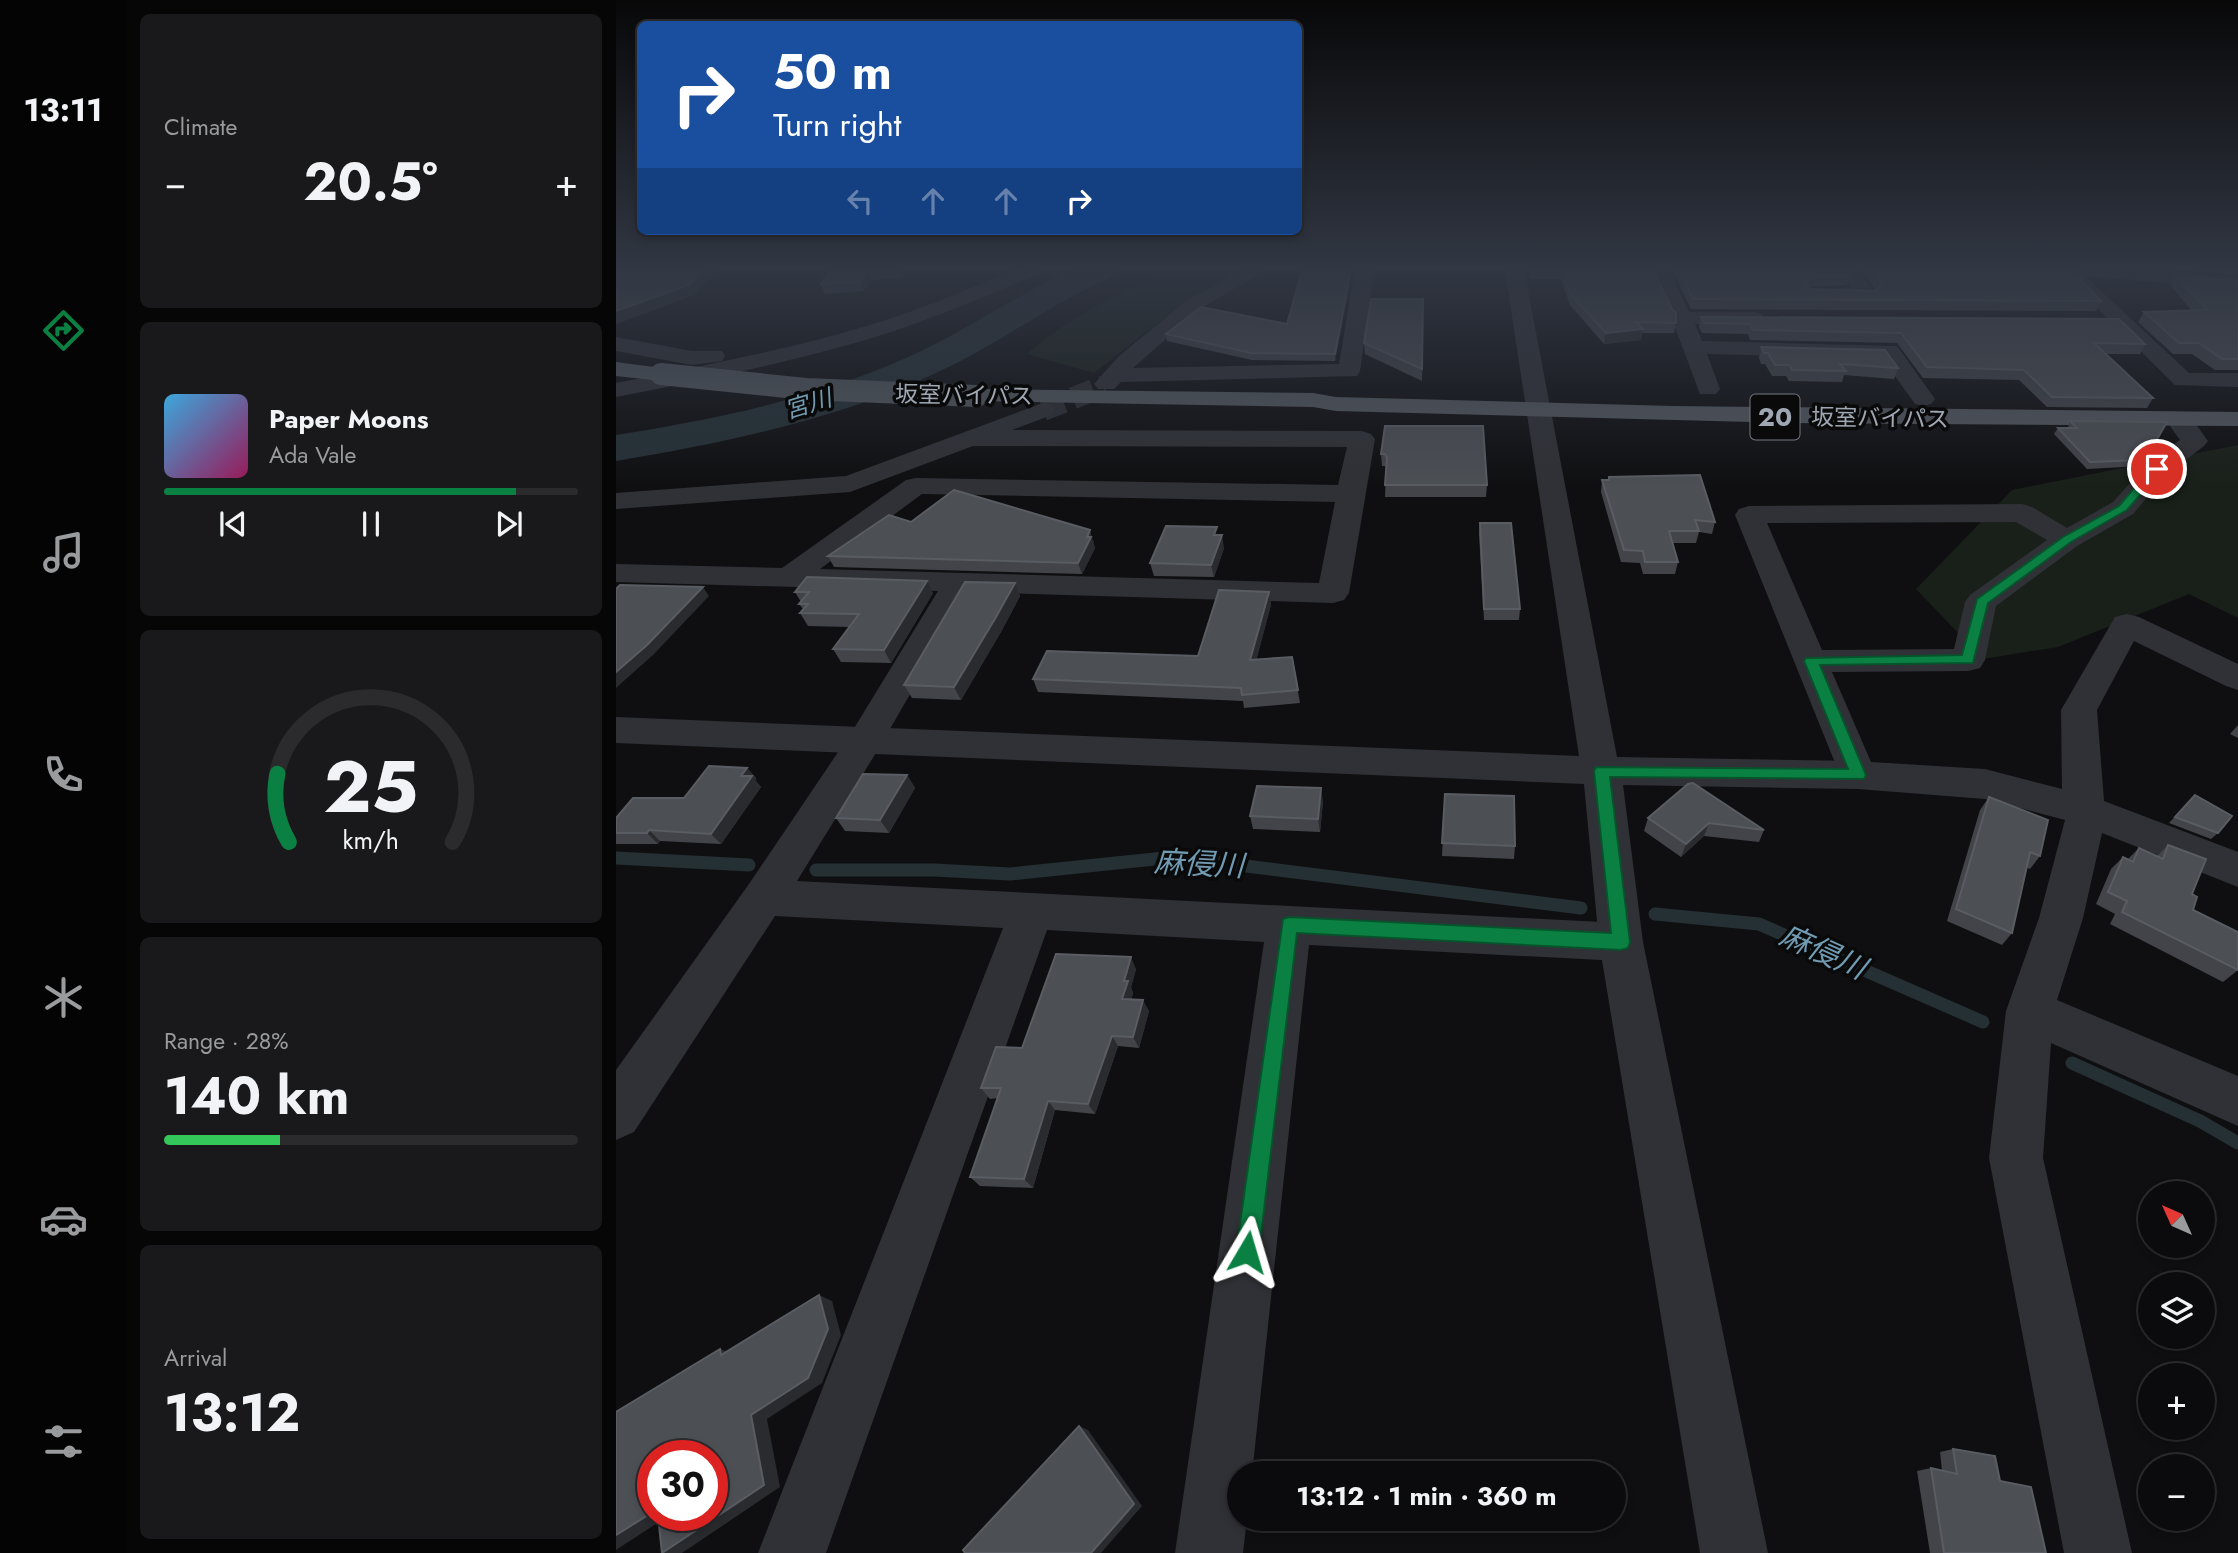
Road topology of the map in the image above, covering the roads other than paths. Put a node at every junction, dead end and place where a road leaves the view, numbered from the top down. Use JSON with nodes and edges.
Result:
{"nodes":[{"id":1,"x":825,"y":342,"type":"edge"},
{"id":2,"x":1150,"y":342,"type":"edge"},
{"id":3,"x":1354,"y":342,"type":"edge"},
{"id":4,"x":1526,"y":342,"type":"edge"},
{"id":5,"x":1691,"y":342,"type":"edge"},
{"id":6,"x":2144,"y":342,"type":"edge"},
{"id":7,"x":616,"y":344,"type":"edge"},
{"id":8,"x":1693,"y":347,"type":"junction"},
{"id":9,"x":757,"y":362,"type":"junction"},
{"id":10,"x":616,"y":369,"type":"edge"},
{"id":11,"x":2238,"y":380,"type":"edge"},
{"id":12,"x":1708,"y":388,"type":"dead end"},
{"id":13,"x":616,"y":390,"type":"edge"},
{"id":14,"x":1923,"y":399,"type":"junction"},
{"id":15,"x":2238,"y":399,"type":"edge"},
{"id":16,"x":1536,"y":404,"type":"junction"},
{"id":17,"x":1043,"y":410,"type":"tunnel mouth"},
{"id":18,"x":2177,"y":419,"type":"junction"},
{"id":19,"x":2238,"y":419,"type":"edge"},
{"id":20,"x":973,"y":438,"type":"junction"},
{"id":21,"x":897,"y":465,"type":"junction"},
{"id":22,"x":916,"y":486,"type":"junction"},
{"id":23,"x":1350,"y":494,"type":"junction"},
{"id":24,"x":616,"y":502,"type":"edge"},
{"id":25,"x":2067,"y":540,"type":"junction"},
{"id":26,"x":616,"y":573,"type":"edge"},
{"id":27,"x":789,"y":578,"type":"junction"},
{"id":28,"x":959,"y":582,"type":"junction"},
{"id":29,"x":1811,"y":661,"type":"junction"},
{"id":30,"x":2238,"y":678,"type":"edge"},
{"id":31,"x":616,"y":730,"type":"edge"},
{"id":32,"x":866,"y":739,"type":"junction"},
{"id":33,"x":1601,"y":771,"type":"junction"},
{"id":34,"x":1858,"y":775,"type":"junction"},
{"id":35,"x":2087,"y":811,"type":"junction"},
{"id":36,"x":2238,"y":870,"type":"edge"},
{"id":37,"x":764,"y":897,"type":"junction"},
{"id":38,"x":1032,"y":912,"type":"junction"},
{"id":39,"x":1289,"y":925,"type":"junction"},
{"id":40,"x":1621,"y":942,"type":"junction"},
{"id":41,"x":2031,"y":1011,"type":"junction"},
{"id":42,"x":2238,"y":1101,"type":"edge"},
{"id":43,"x":616,"y":1114,"type":"edge"},
{"id":44,"x":792,"y":1553,"type":"edge"},
{"id":45,"x":1209,"y":1553,"type":"edge"},
{"id":46,"x":1734,"y":1553,"type":"edge"},
{"id":47,"x":2098,"y":1553,"type":"edge"}],
"edges":[{"from":1,"to":9,"type":"street"},
{"from":2,"to":3,"type":"street"},
{"from":4,"to":16,"type":"street"},
{"from":5,"to":8,"type":"street"},
{"from":6,"to":11,"type":"street"},
{"from":7,"to":9,"type":"street"},
{"from":8,"to":12,"type":"street"},
{"from":8,"to":14,"type":"street"},
{"from":9,"to":13,"type":"street"},
{"from":10,"to":16,"type":"highway","name":"坂室バイパス","number":"20","bridge":true},
{"from":14,"to":15,"type":"highway","name":"坂室バイパス","number":"20"},
{"from":14,"to":16,"type":"highway","name":"坂室バイパス","number":"20"},
{"from":16,"to":18,"type":"highway","name":"坂室バイパス","number":"20"},
{"from":16,"to":33,"type":"street"},
{"from":17,"to":20,"type":"street"},
{"from":18,"to":19,"type":"highway","name":"坂室バイパス","number":"20"},
{"from":18,"to":25,"type":"street"},
{"from":20,"to":21,"type":"street"},
{"from":20,"to":23,"type":"street"},
{"from":21,"to":22,"type":"street"},
{"from":21,"to":24,"type":"street"},
{"from":22,"to":23,"type":"street"},
{"from":22,"to":27,"type":"street"},
{"from":23,"to":28,"type":"street"},
{"from":25,"to":29,"type":"street"},
{"from":25,"to":29,"type":"street"},
{"from":26,"to":27,"type":"street"},
{"from":27,"to":28,"type":"street"},
{"from":28,"to":32,"type":"street"},
{"from":29,"to":34,"type":"street"},
{"from":30,"to":35,"type":"street"},
{"from":31,"to":32,"type":"street"},
{"from":32,"to":33,"type":"street"},
{"from":32,"to":37,"type":"street"},
{"from":33,"to":34,"type":"street"},
{"from":33,"to":40,"type":"street"},
{"from":34,"to":35,"type":"street"},
{"from":35,"to":36,"type":"street"},
{"from":35,"to":41,"type":"street"},
{"from":37,"to":38,"type":"street"},
{"from":37,"to":43,"type":"street"},
{"from":38,"to":39,"type":"street"},
{"from":38,"to":44,"type":"street"},
{"from":39,"to":40,"type":"street"},
{"from":39,"to":45,"type":"street"},
{"from":40,"to":46,"type":"street"},
{"from":41,"to":42,"type":"street"},
{"from":41,"to":47,"type":"street"}]}
